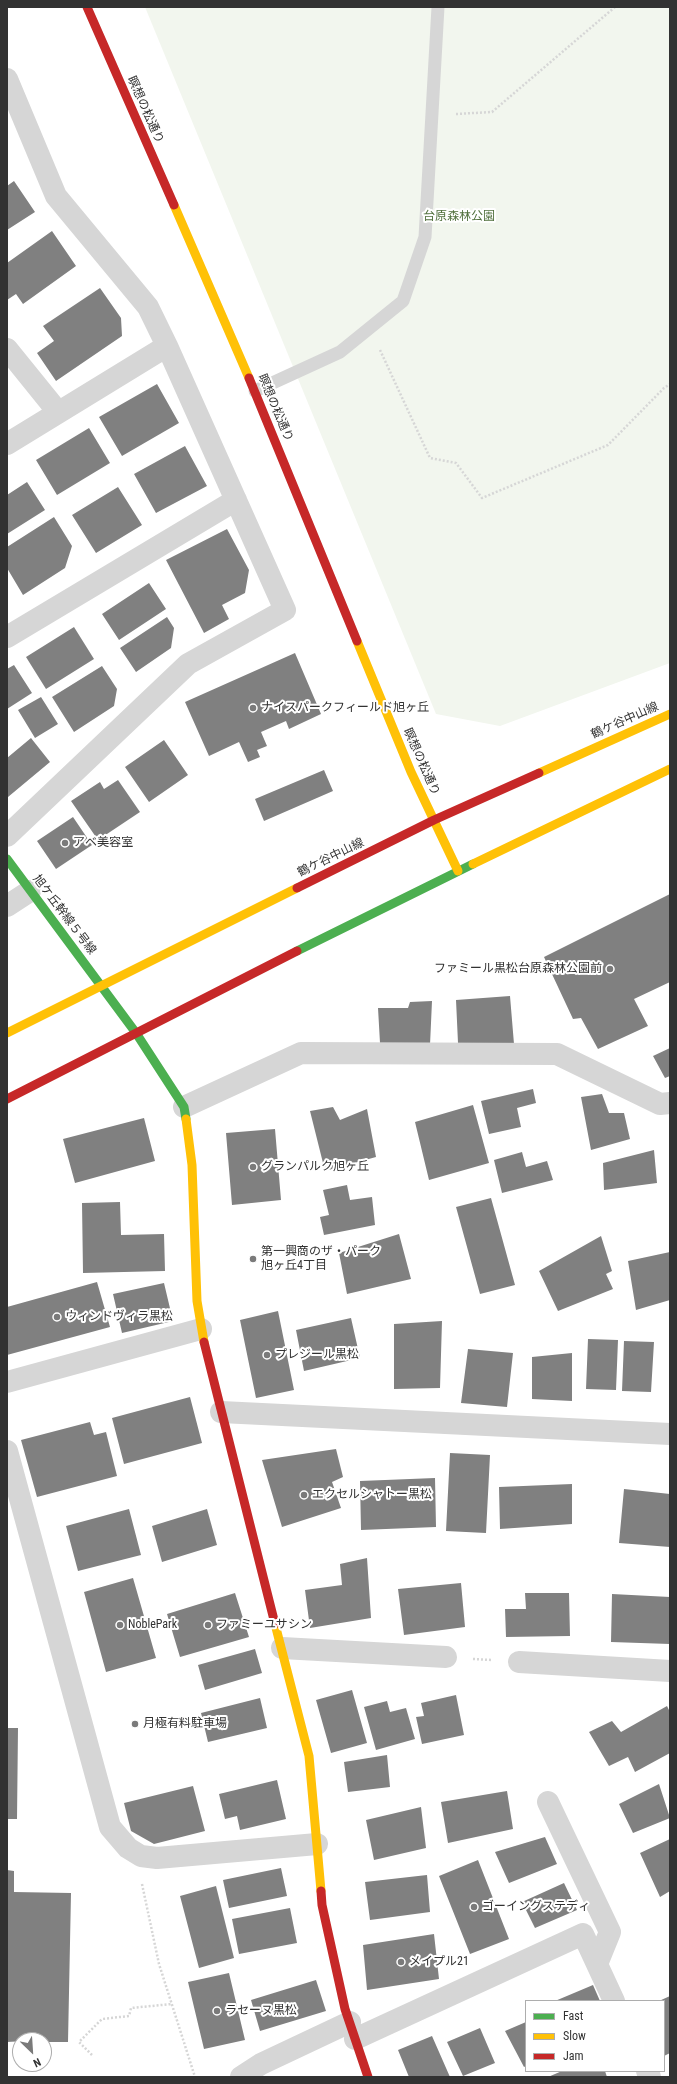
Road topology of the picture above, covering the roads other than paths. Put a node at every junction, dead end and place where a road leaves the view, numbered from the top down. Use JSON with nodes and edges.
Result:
{"nodes":[{"id":1,"x":87,"y":7,"type":"edge"},
{"id":2,"x":438,"y":7,"type":"edge"},
{"id":3,"x":7,"y":78,"type":"edge"},
{"id":4,"x":167,"y":346,"type":"junction"},
{"id":5,"x":7,"y":349,"type":"edge"},
{"id":6,"x":255,"y":391,"type":"junction"},
{"id":7,"x":58,"y":412,"type":"junction"},
{"id":8,"x":7,"y":444,"type":"edge"},
{"id":9,"x":236,"y":500,"type":"junction"},
{"id":10,"x":7,"y":637,"type":"edge"},
{"id":11,"x":670,"y":714,"type":"edge"},
{"id":12,"x":670,"y":769,"type":"edge"},
{"id":13,"x":434,"y":820,"type":"junction"},
{"id":14,"x":7,"y":836,"type":"edge"},
{"id":15,"x":7,"y":859,"type":"edge"},
{"id":16,"x":458,"y":871,"type":"junction"},
{"id":17,"x":30,"y":890,"type":"junction"},
{"id":18,"x":7,"y":906,"type":"edge"},
{"id":19,"x":101,"y":985,"type":"junction"},
{"id":20,"x":7,"y":1033,"type":"edge"},
{"id":21,"x":136,"y":1033,"type":"junction"},
{"id":22,"x":7,"y":1100,"type":"edge"},
{"id":23,"x":670,"y":1103,"type":"edge"},
{"id":24,"x":184,"y":1107,"type":"junction"},
{"id":25,"x":201,"y":1329,"type":"junction"},
{"id":26,"x":7,"y":1382,"type":"edge"},
{"id":27,"x":221,"y":1412,"type":"junction"},
{"id":28,"x":670,"y":1434,"type":"edge"},
{"id":29,"x":7,"y":1451,"type":"edge"},
{"id":30,"x":282,"y":1648,"type":"junction"},
{"id":31,"x":446,"y":1657,"type":"road end"},
{"id":32,"x":518,"y":1662,"type":"road end"},
{"id":33,"x":670,"y":1671,"type":"edge"},
{"id":34,"x":548,"y":1802,"type":"dead end"},
{"id":35,"x":317,"y":1844,"type":"junction"},
{"id":36,"x":597,"y":1964,"type":"junction"},
{"id":37,"x":614,"y":2000,"type":"edge"},
{"id":38,"x":352,"y":2030,"type":"junction"},
{"id":39,"x":241,"y":2077,"type":"edge"},
{"id":40,"x":368,"y":2077,"type":"edge"}],
"edges":[{"from":1,"to":6,"type":"street","name":"瞑想の松通り"},
{"from":2,"to":6,"type":"lane"},
{"from":3,"to":4,"type":"street"},
{"from":4,"to":7,"type":"street"},
{"from":4,"to":9,"type":"street"},
{"from":5,"to":7,"type":"street"},
{"from":6,"to":13,"type":"street","name":"瞑想の松通り"},
{"from":7,"to":8,"type":"street"},
{"from":9,"to":10,"type":"street"},
{"from":9,"to":14,"type":"street"},
{"from":11,"to":13,"type":"street","name":"鶴ケ谷中山線"},
{"from":12,"to":16,"type":"street"},
{"from":13,"to":16,"type":"street","name":"瞑想の松通り"},
{"from":13,"to":19,"type":"street","name":"鶴ケ谷中山線"},
{"from":15,"to":17,"type":"street","name":"旭ケ丘幹線５号線"},
{"from":16,"to":21,"type":"street"},
{"from":17,"to":18,"type":"street"},
{"from":17,"to":19,"type":"street","name":"旭ケ丘幹線５号線"},
{"from":19,"to":20,"type":"street","name":"鶴ケ谷中山線"},
{"from":19,"to":21,"type":"street","name":"旭ケ丘幹線５号線"},
{"from":21,"to":22,"type":"street"},
{"from":21,"to":24,"type":"street","name":"旭ケ丘幹線５号線"},
{"from":23,"to":24,"type":"street"},
{"from":24,"to":25,"type":"street"},
{"from":25,"to":26,"type":"street"},
{"from":25,"to":27,"type":"street"},
{"from":27,"to":28,"type":"street"},
{"from":27,"to":30,"type":"street"},
{"from":29,"to":35,"type":"street"},
{"from":30,"to":31,"type":"street"},
{"from":30,"to":35,"type":"street"},
{"from":32,"to":33,"type":"street"},
{"from":34,"to":36,"type":"street"},
{"from":35,"to":38,"type":"street"},
{"from":36,"to":37,"type":"street"},
{"from":36,"to":38,"type":"street"},
{"from":38,"to":39,"type":"street"},
{"from":38,"to":40,"type":"street"}]}
